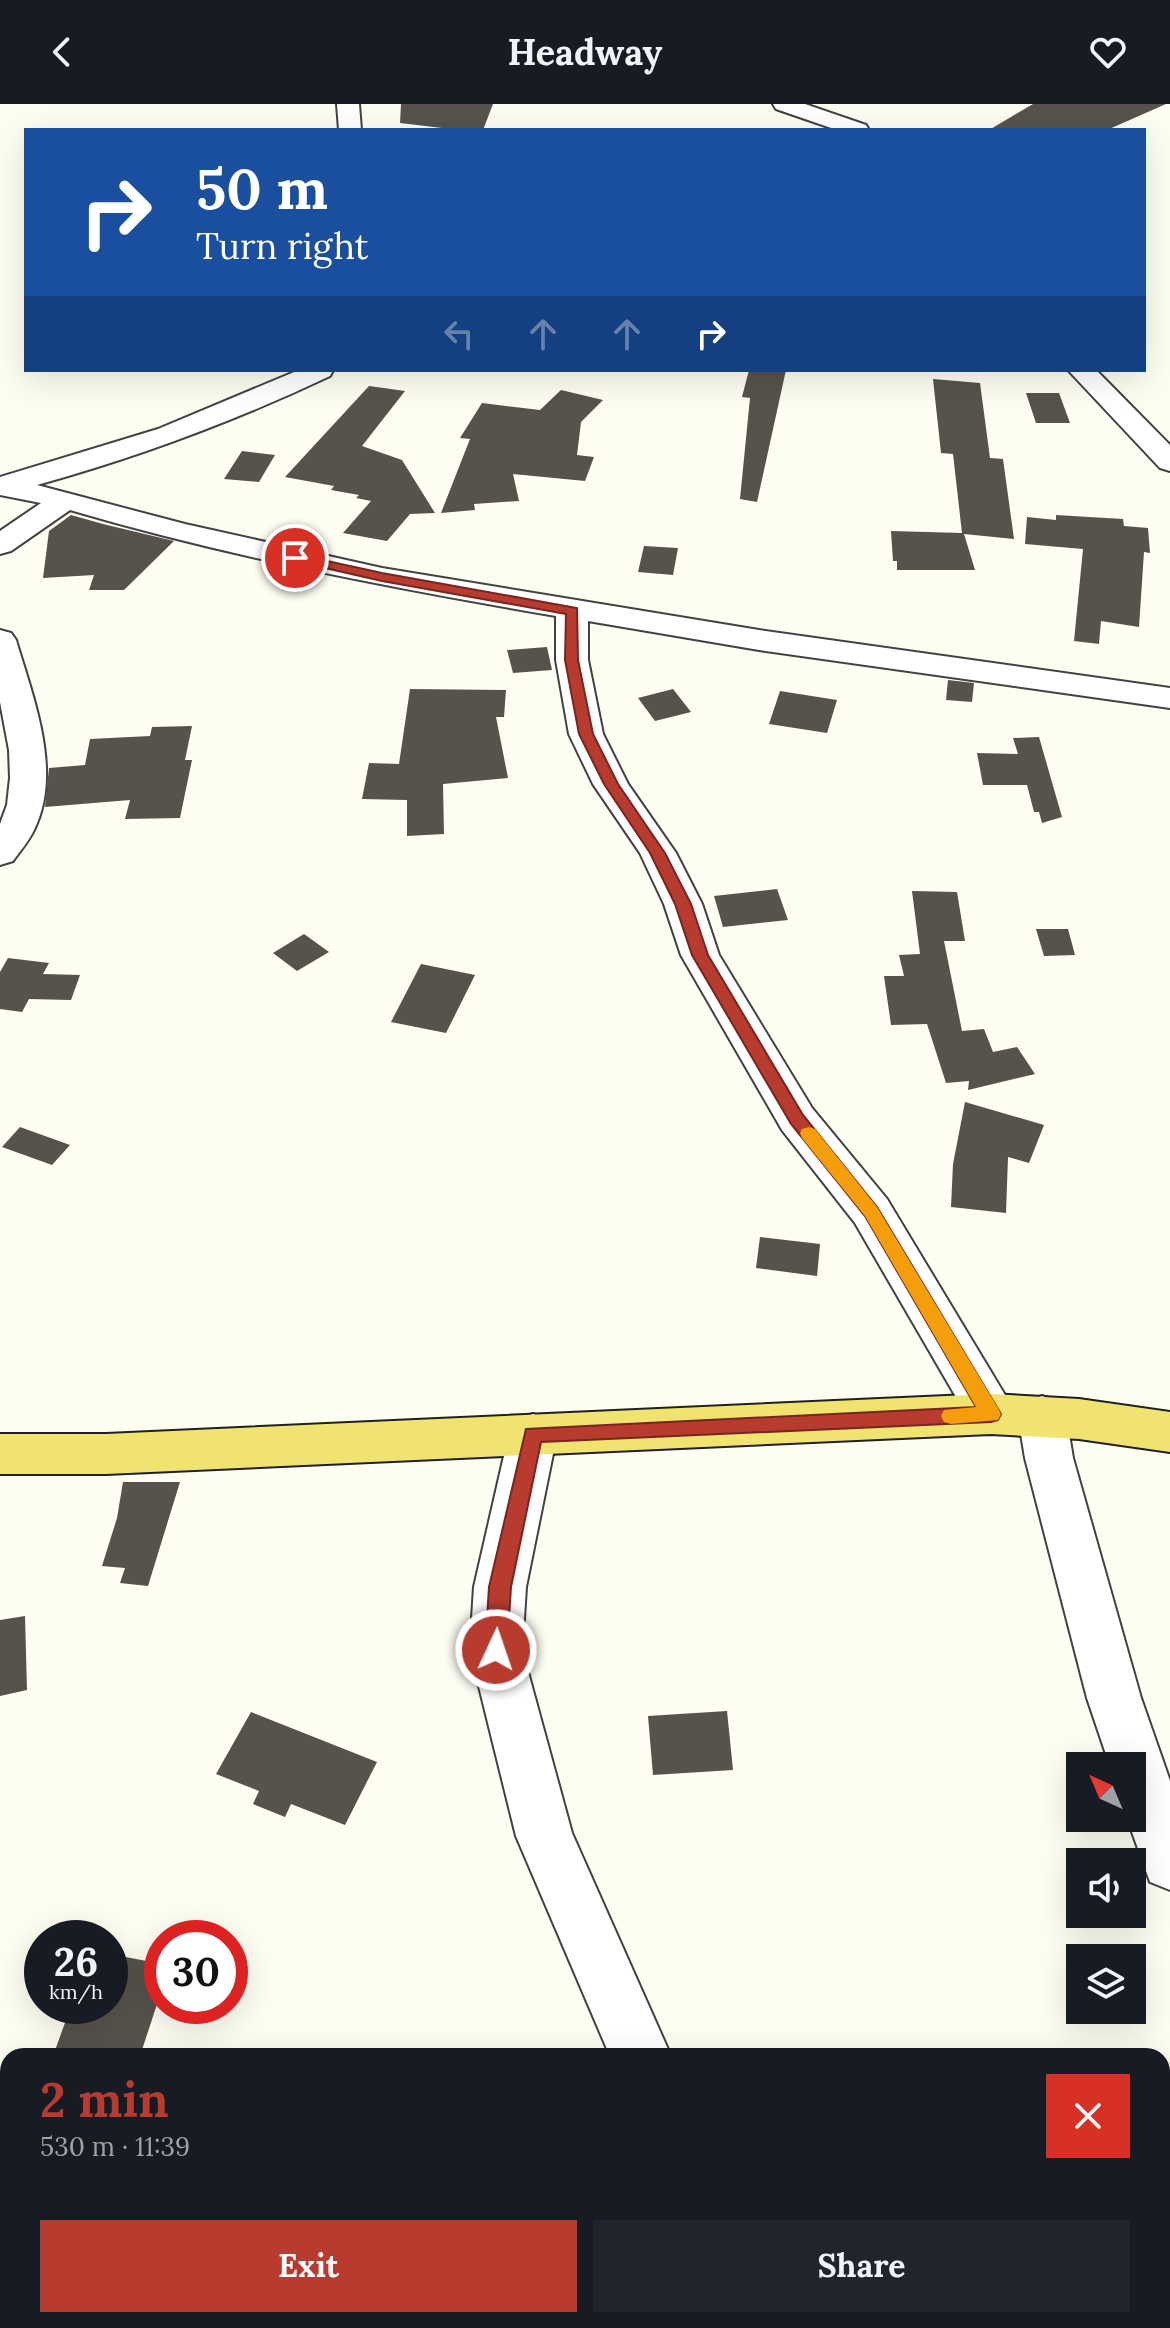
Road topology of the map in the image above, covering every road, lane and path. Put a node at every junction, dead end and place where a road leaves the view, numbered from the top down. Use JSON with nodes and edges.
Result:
{"nodes":[{"id":1,"x":348,"y":104,"type":"edge"},
{"id":2,"x":784,"y":104,"type":"edge"},
{"id":3,"x":350,"y":128,"type":"edge"},
{"id":4,"x":852,"y":128,"type":"edge"},
{"id":5,"x":316,"y":372,"type":"edge"},
{"id":6,"x":1083,"y":372,"type":"edge"},
{"id":7,"x":1170,"y":462,"type":"edge"},
{"id":8,"x":0,"y":486,"type":"edge"},
{"id":9,"x":66,"y":499,"type":"junction"},
{"id":10,"x":0,"y":545,"type":"edge"},
{"id":11,"x":572,"y":611,"type":"junction"},
{"id":12,"x":0,"y":640,"type":"edge"},
{"id":13,"x":1170,"y":698,"type":"edge"},
{"id":14,"x":0,"y":853,"type":"edge"},
{"id":15,"x":991,"y":1414,"type":"junction"},
{"id":16,"x":1042,"y":1416,"type":"junction"},
{"id":17,"x":1170,"y":1432,"type":"edge"},
{"id":18,"x":533,"y":1434,"type":"junction"},
{"id":19,"x":0,"y":1454,"type":"edge"},
{"id":20,"x":1170,"y":1862,"type":"edge"},
{"id":21,"x":637,"y":2048,"type":"edge"}],
"edges":[{"from":1,"to":3,"type":"street"},
{"from":2,"to":4,"type":"street"},
{"from":5,"to":8,"type":"street"},
{"from":6,"to":7,"type":"street"},
{"from":8,"to":9,"type":"street"},
{"from":9,"to":10,"type":"street"},
{"from":9,"to":11,"type":"street"},
{"from":11,"to":13,"type":"street"},
{"from":11,"to":15,"type":"street"},
{"from":12,"to":14,"type":"street"},
{"from":15,"to":16,"type":"main road"},
{"from":15,"to":18,"type":"main road"},
{"from":16,"to":17,"type":"main road"},
{"from":16,"to":20,"type":"street"},
{"from":18,"to":19,"type":"main road"},
{"from":18,"to":21,"type":"street"}]}
